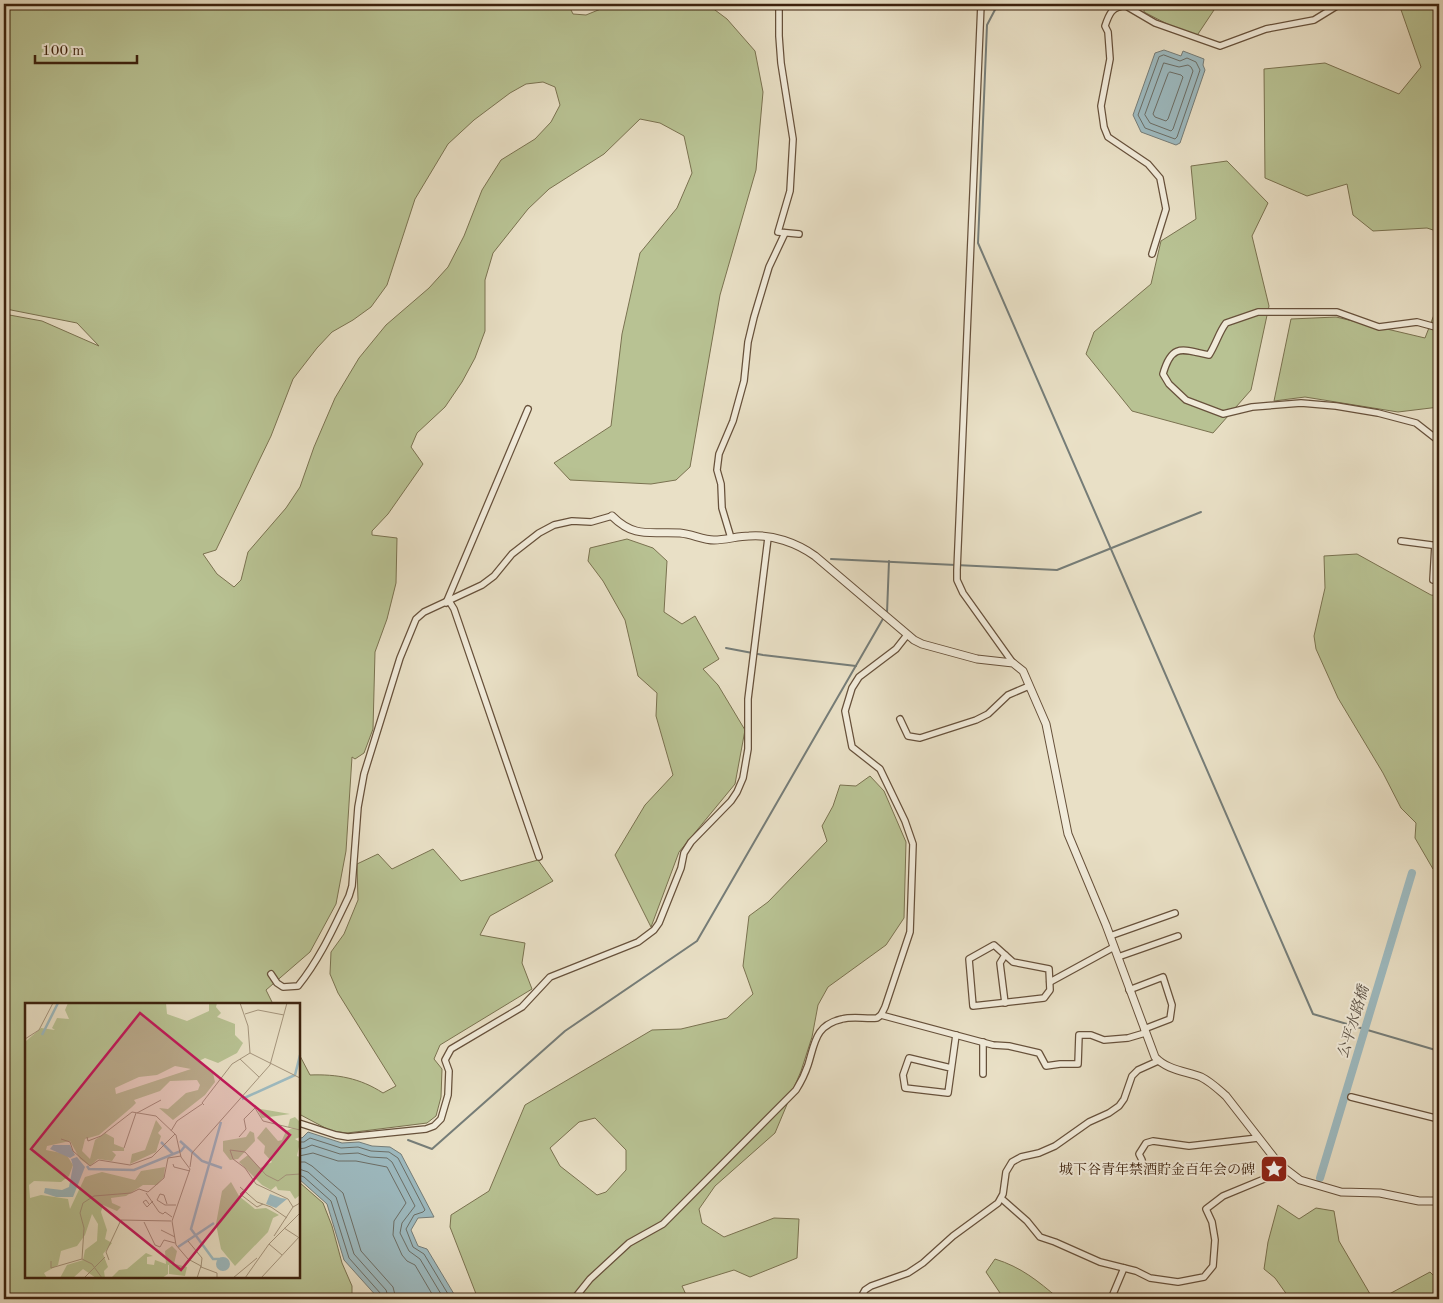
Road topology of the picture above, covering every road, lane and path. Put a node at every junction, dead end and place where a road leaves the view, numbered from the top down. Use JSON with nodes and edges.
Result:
{"nodes":[{"id":1,"x":779,"y":4,"type":"edge"},
{"id":2,"x":981,"y":4,"type":"edge"},
{"id":3,"x":1340,"y":4,"type":"edge"},
{"id":4,"x":785,"y":233,"type":"junction"},
{"id":5,"x":799,"y":234,"type":"dead end"},
{"id":6,"x":1152,"y":254,"type":"dead end"},
{"id":7,"x":1439,"y":328,"type":"edge"},
{"id":8,"x":528,"y":409,"type":"dead end"},
{"id":9,"x":1439,"y":441,"type":"edge"},
{"id":10,"x":612,"y":516,"type":"joint"},
{"id":11,"x":731,"y":538,"type":"junction"},
{"id":12,"x":768,"y":538,"type":"junction"},
{"id":13,"x":1401,"y":540,"type":"dead end"},
{"id":14,"x":1437,"y":546,"type":"edge"},
{"id":15,"x":1439,"y":580,"type":"edge"},
{"id":16,"x":447,"y":602,"type":"junction"},
{"id":17,"x":907,"y":635,"type":"junction"},
{"id":18,"x":1013,"y":663,"type":"junction"},
{"id":19,"x":1029,"y":686,"type":"junction"},
{"id":20,"x":900,"y":719,"type":"dead end"},
{"id":21,"x":539,"y":857,"type":"dead end"},
{"id":22,"x":1175,"y":913,"type":"dead end"},
{"id":23,"x":1110,"y":936,"type":"junction"},
{"id":24,"x":1178,"y":936,"type":"dead end"},
{"id":25,"x":1114,"y":947,"type":"junction"},
{"id":26,"x":1005,"y":955,"type":"junction"},
{"id":27,"x":1118,"y":957,"type":"junction"},
{"id":28,"x":271,"y":974,"type":"dead end"},
{"id":29,"x":1050,"y":982,"type":"junction"},
{"id":30,"x":1129,"y":990,"type":"junction"},
{"id":31,"x":1004,"y":1003,"type":"junction"},
{"id":32,"x":881,"y":1015,"type":"junction"},
{"id":33,"x":1144,"y":1031,"type":"junction"},
{"id":34,"x":956,"y":1035,"type":"junction"},
{"id":35,"x":983,"y":1042,"type":"junction"},
{"id":36,"x":1158,"y":1061,"type":"junction"},
{"id":37,"x":951,"y":1068,"type":"junction"},
{"id":38,"x":983,"y":1074,"type":"dead end"},
{"id":39,"x":1351,"y":1097,"type":"dead end"},
{"id":40,"x":1439,"y":1120,"type":"edge"},
{"id":41,"x":300,"y":1124,"type":"edge"},
{"id":42,"x":1258,"y":1138,"type":"junction"},
{"id":43,"x":1142,"y":1160,"type":"dead end"},
{"id":44,"x":1286,"y":1170,"type":"junction"},
{"id":45,"x":1002,"y":1199,"type":"junction"},
{"id":46,"x":1439,"y":1201,"type":"edge"},
{"id":47,"x":1124,"y":1268,"type":"junction"},
{"id":48,"x":574,"y":1299,"type":"edge"},
{"id":49,"x":860,"y":1299,"type":"edge"},
{"id":50,"x":1111,"y":1299,"type":"edge"}],
"edges":[{"from":1,"to":4,"type":"street"},
{"from":2,"to":18,"type":"street"},
{"from":3,"to":6,"type":"street"},
{"from":4,"to":5,"type":"street"},
{"from":4,"to":11,"type":"street"},
{"from":7,"to":9,"type":"street"},
{"from":8,"to":16,"type":"street"},
{"from":10,"to":11,"type":"street"},
{"from":10,"to":16,"type":"street"},
{"from":11,"to":12,"type":"street"},
{"from":12,"to":17,"type":"street"},
{"from":12,"to":41,"type":"street"},
{"from":13,"to":14,"type":"street"},
{"from":14,"to":15,"type":"street"},
{"from":16,"to":21,"type":"street"},
{"from":16,"to":28,"type":"street"},
{"from":17,"to":18,"type":"street"},
{"from":17,"to":32,"type":"street"},
{"from":18,"to":19,"type":"street"},
{"from":19,"to":20,"type":"street"},
{"from":19,"to":23,"type":"street"},
{"from":22,"to":23,"type":"street"},
{"from":23,"to":25,"type":"street"},
{"from":24,"to":27,"type":"street"},
{"from":25,"to":27,"type":"street"},
{"from":25,"to":29,"type":"street"},
{"from":26,"to":29,"type":"street"},
{"from":26,"to":31,"type":"street"},
{"from":26,"to":31,"type":"street"},
{"from":27,"to":30,"type":"street"},
{"from":29,"to":31,"type":"street"},
{"from":30,"to":33,"type":"street"},
{"from":30,"to":33,"type":"street"},
{"from":32,"to":34,"type":"street"},
{"from":32,"to":48,"type":"street"},
{"from":33,"to":35,"type":"street"},
{"from":33,"to":36,"type":"street"},
{"from":34,"to":35,"type":"street"},
{"from":34,"to":37,"type":"street"},
{"from":35,"to":38,"type":"street"},
{"from":36,"to":42,"type":"street"},
{"from":36,"to":45,"type":"street"},
{"from":37,"to":37,"type":"street"},
{"from":39,"to":40,"type":"street"},
{"from":42,"to":43,"type":"street"},
{"from":42,"to":44,"type":"street"},
{"from":44,"to":46,"type":"street"},
{"from":44,"to":47,"type":"street"},
{"from":45,"to":47,"type":"street"},
{"from":45,"to":49,"type":"street"},
{"from":47,"to":50,"type":"street"}]}
